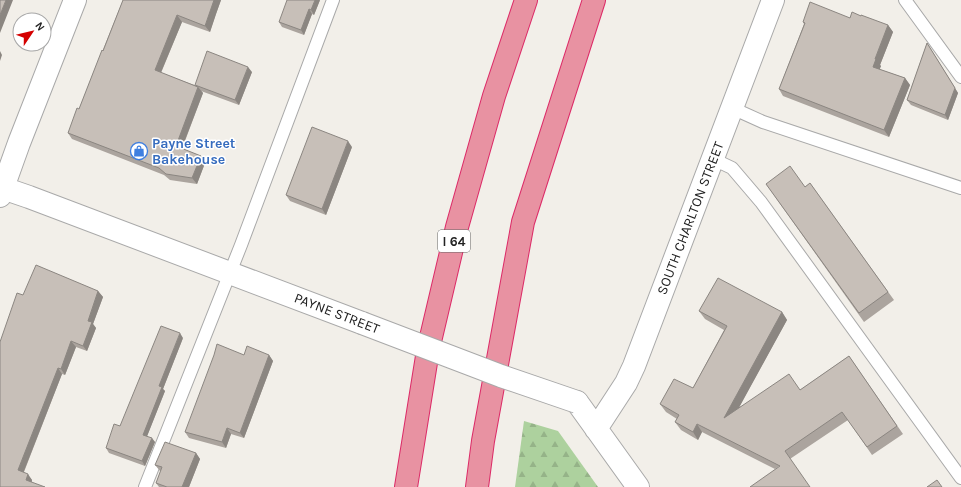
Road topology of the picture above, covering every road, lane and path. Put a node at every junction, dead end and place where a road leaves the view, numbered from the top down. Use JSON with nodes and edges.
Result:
{"nodes":[{"id":1,"x":74,"y":0,"type":"edge"},
{"id":2,"x":333,"y":0,"type":"edge"},
{"id":3,"x":526,"y":0,"type":"edge"},
{"id":4,"x":594,"y":0,"type":"edge"},
{"id":5,"x":773,"y":0,"type":"edge"},
{"id":6,"x":905,"y":0,"type":"edge"},
{"id":7,"x":961,"y":77,"type":"edge"},
{"id":8,"x":732,"y":108,"type":"junction"},
{"id":9,"x":713,"y":159,"type":"junction"},
{"id":10,"x":961,"y":188,"type":"edge"},
{"id":11,"x":1,"y":190,"type":"edge"},
{"id":12,"x":230,"y":273,"type":"junction"},
{"id":13,"x":596,"y":429,"type":"junction"},
{"id":14,"x":961,"y":478,"type":"edge"},
{"id":15,"x":145,"y":487,"type":"edge"},
{"id":16,"x":406,"y":487,"type":"edge"},
{"id":17,"x":477,"y":487,"type":"edge"},
{"id":18,"x":638,"y":487,"type":"edge"}],
"edges":[{"from":1,"to":11,"type":"street"},
{"from":2,"to":12,"type":"lane"},
{"from":3,"to":16,"type":"highway","number":"I 64"},
{"from":4,"to":17,"type":"highway"},
{"from":5,"to":8,"type":"street","name":"SOUTH CHARLTON STREET"},
{"from":6,"to":7,"type":"lane"},
{"from":8,"to":9,"type":"street","name":"SOUTH CHARLTON STREET"},
{"from":8,"to":10,"type":"lane"},
{"from":9,"to":13,"type":"street","name":"SOUTH CHARLTON STREET"},
{"from":9,"to":14,"type":"lane"},
{"from":11,"to":12,"type":"street","name":"PAYNE STREET"},
{"from":12,"to":13,"type":"street","name":"PAYNE STREET","bridge":true},
{"from":12,"to":15,"type":"lane"},
{"from":13,"to":18,"type":"street","name":"PAYNE STREET"}]}
